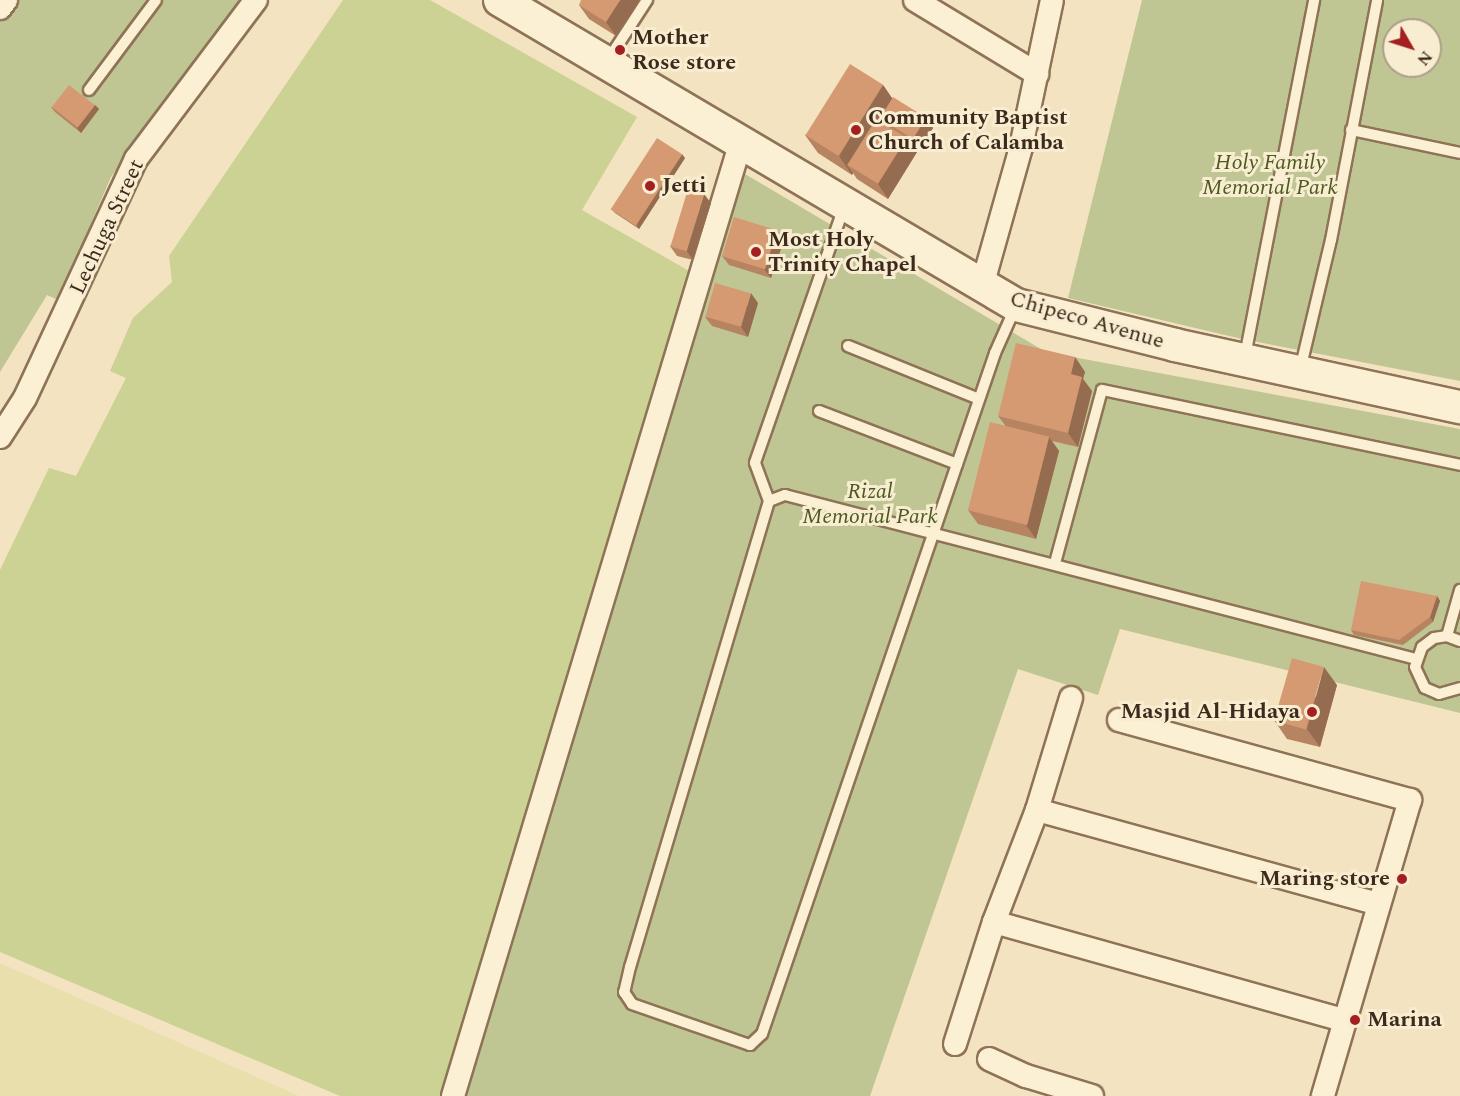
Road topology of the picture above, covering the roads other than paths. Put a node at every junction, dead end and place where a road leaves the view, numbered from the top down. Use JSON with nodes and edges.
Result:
{"nodes":[{"id":1,"x":6,"y":0,"type":"edge"},
{"id":2,"x":156,"y":0,"type":"edge"},
{"id":3,"x":256,"y":0,"type":"edge"},
{"id":4,"x":500,"y":0,"type":"edge"},
{"id":5,"x":647,"y":0,"type":"edge"},
{"id":6,"x":915,"y":0,"type":"edge"},
{"id":7,"x":1052,"y":0,"type":"edge"},
{"id":8,"x":1314,"y":0,"type":"edge"},
{"id":9,"x":1377,"y":0,"type":"edge"},
{"id":10,"x":0,"y":8,"type":"edge"},
{"id":11,"x":606,"y":64,"type":"junction"},
{"id":12,"x":1037,"y":74,"type":"junction"},
{"id":13,"x":89,"y":90,"type":"dead end"},
{"id":14,"x":1351,"y":130,"type":"junction"},
{"id":15,"x":740,"y":145,"type":"junction"},
{"id":16,"x":1460,"y":153,"type":"edge"},
{"id":17,"x":844,"y":206,"type":"junction"},
{"id":18,"x":982,"y":286,"type":"junction"},
{"id":19,"x":1016,"y":305,"type":"junction"},
{"id":20,"x":848,"y":346,"type":"dead end"},
{"id":21,"x":1244,"y":360,"type":"junction"},
{"id":22,"x":1300,"y":372,"type":"junction"},
{"id":23,"x":979,"y":399,"type":"junction"},
{"id":24,"x":1460,"y":407,"type":"edge"},
{"id":25,"x":819,"y":411,"type":"dead end"},
{"id":26,"x":0,"y":437,"type":"edge"},
{"id":27,"x":957,"y":464,"type":"junction"},
{"id":28,"x":1460,"y":465,"type":"edge"},
{"id":29,"x":769,"y":501,"type":"junction"},
{"id":30,"x":932,"y":533,"type":"junction"},
{"id":31,"x":1055,"y":563,"type":"junction"},
{"id":32,"x":1460,"y":590,"type":"edge"},
{"id":33,"x":1447,"y":636,"type":"junction"},
{"id":34,"x":1460,"y":641,"type":"edge"},
{"id":35,"x":1416,"y":659,"type":"junction"},
{"id":36,"x":1460,"y":688,"type":"edge"},
{"id":37,"x":1071,"y":698,"type":"dead end"},
{"id":38,"x":1119,"y":720,"type":"dead end"},
{"id":39,"x":1037,"y":810,"type":"junction"},
{"id":40,"x":1378,"y":904,"type":"junction"},
{"id":41,"x":994,"y":922,"type":"junction"},
{"id":42,"x":1343,"y":1020,"type":"junction"},
{"id":43,"x":955,"y":1044,"type":"dead end"},
{"id":44,"x":989,"y":1059,"type":"dead end"},
{"id":45,"x":1024,"y":1086,"type":"edge"},
{"id":46,"x":453,"y":1096,"type":"edge"},
{"id":47,"x":1092,"y":1096,"type":"edge"},
{"id":48,"x":1323,"y":1096,"type":"edge"}],
"edges":[{"from":1,"to":10,"type":"street"},
{"from":2,"to":13,"type":"lane"},
{"from":3,"to":26,"type":"street","name":"Lechuga Street"},
{"from":4,"to":11,"type":"main road","name":"Chipeco Avenue"},
{"from":5,"to":11,"type":"lane"},
{"from":6,"to":12,"type":"street"},
{"from":7,"to":12,"type":"street"},
{"from":8,"to":21,"type":"lane"},
{"from":9,"to":14,"type":"lane"},
{"from":11,"to":15,"type":"main road","name":"Chipeco Avenue"},
{"from":12,"to":18,"type":"street"},
{"from":14,"to":16,"type":"lane"},
{"from":14,"to":22,"type":"lane"},
{"from":15,"to":17,"type":"main road","name":"Chipeco Avenue"},
{"from":15,"to":46,"type":"street"},
{"from":17,"to":18,"type":"main road","name":"Chipeco Avenue"},
{"from":17,"to":29,"type":"lane"},
{"from":18,"to":19,"type":"main road","name":"Chipeco Avenue"},
{"from":19,"to":21,"type":"main road","name":"Chipeco Avenue"},
{"from":19,"to":23,"type":"lane"},
{"from":20,"to":23,"type":"lane"},
{"from":21,"to":22,"type":"main road","name":"Chipeco Avenue"},
{"from":22,"to":24,"type":"main road","name":"Chipeco Avenue"},
{"from":23,"to":27,"type":"lane"},
{"from":25,"to":27,"type":"lane"},
{"from":27,"to":30,"type":"lane"},
{"from":28,"to":31,"type":"lane"},
{"from":29,"to":30,"type":"lane"},
{"from":29,"to":30,"type":"lane"},
{"from":30,"to":31,"type":"lane"},
{"from":31,"to":35,"type":"lane"},
{"from":32,"to":33,"type":"lane"},
{"from":33,"to":34,"type":"lane"},
{"from":33,"to":35,"type":"lane"},
{"from":35,"to":36,"type":"lane"},
{"from":37,"to":39,"type":"street"},
{"from":38,"to":40,"type":"street"},
{"from":39,"to":40,"type":"street"},
{"from":39,"to":41,"type":"street"},
{"from":40,"to":42,"type":"street"},
{"from":41,"to":42,"type":"street"},
{"from":41,"to":43,"type":"street"},
{"from":42,"to":48,"type":"street"},
{"from":44,"to":45,"type":"street"},
{"from":45,"to":47,"type":"street"}]}
